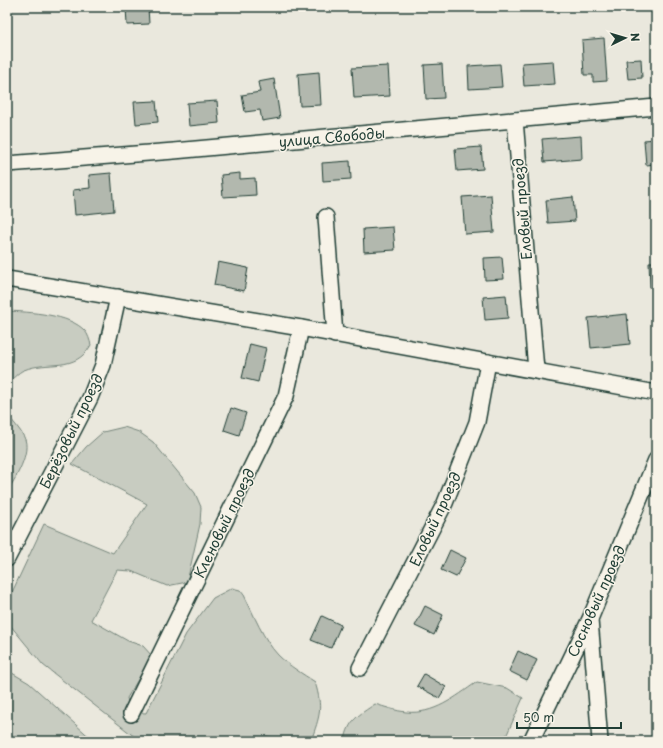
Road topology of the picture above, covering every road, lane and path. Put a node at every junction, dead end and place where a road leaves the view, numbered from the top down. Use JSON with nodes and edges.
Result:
{"nodes":[{"id":1,"x":656,"y":107,"type":"edge"},
{"id":2,"x":515,"y":120,"type":"junction"},
{"id":3,"x":7,"y":164,"type":"edge"},
{"id":4,"x":326,"y":217,"type":"dead end"},
{"id":5,"x":7,"y":279,"type":"edge"},
{"id":6,"x":118,"y":296,"type":"junction"},
{"id":7,"x":301,"y":328,"type":"junction"},
{"id":8,"x":335,"y":335,"type":"junction"},
{"id":9,"x":488,"y":362,"type":"junction"},
{"id":10,"x":536,"y":370,"type":"junction"},
{"id":11,"x":656,"y":393,"type":"edge"},
{"id":12,"x":656,"y":460,"type":"edge"},
{"id":13,"x":7,"y":559,"type":"edge"},
{"id":14,"x":590,"y":619,"type":"junction"},
{"id":15,"x":360,"y":668,"type":"dead end"},
{"id":16,"x":131,"y":714,"type":"dead end"},
{"id":17,"x":531,"y":741,"type":"edge"},
{"id":18,"x":600,"y":741,"type":"edge"}],
"edges":[{"from":1,"to":2,"type":"street","name":"улица Свободы"},
{"from":2,"to":3,"type":"street","name":"улица Свободы"},
{"from":2,"to":10,"type":"street","name":"Еловый проезд"},
{"from":4,"to":8,"type":"street"},
{"from":5,"to":6,"type":"street"},
{"from":6,"to":7,"type":"street"},
{"from":6,"to":13,"type":"street","name":"Берёзовый проезд"},
{"from":7,"to":8,"type":"street"},
{"from":7,"to":16,"type":"street","name":"Кленовый проезд"},
{"from":8,"to":9,"type":"street"},
{"from":9,"to":10,"type":"street"},
{"from":9,"to":15,"type":"street","name":"Еловый проезд"},
{"from":10,"to":11,"type":"street"},
{"from":12,"to":14,"type":"street","name":"Сосновый проезд"},
{"from":14,"to":17,"type":"street","name":"Сосновый проезд"},
{"from":14,"to":18,"type":"street"}]}
